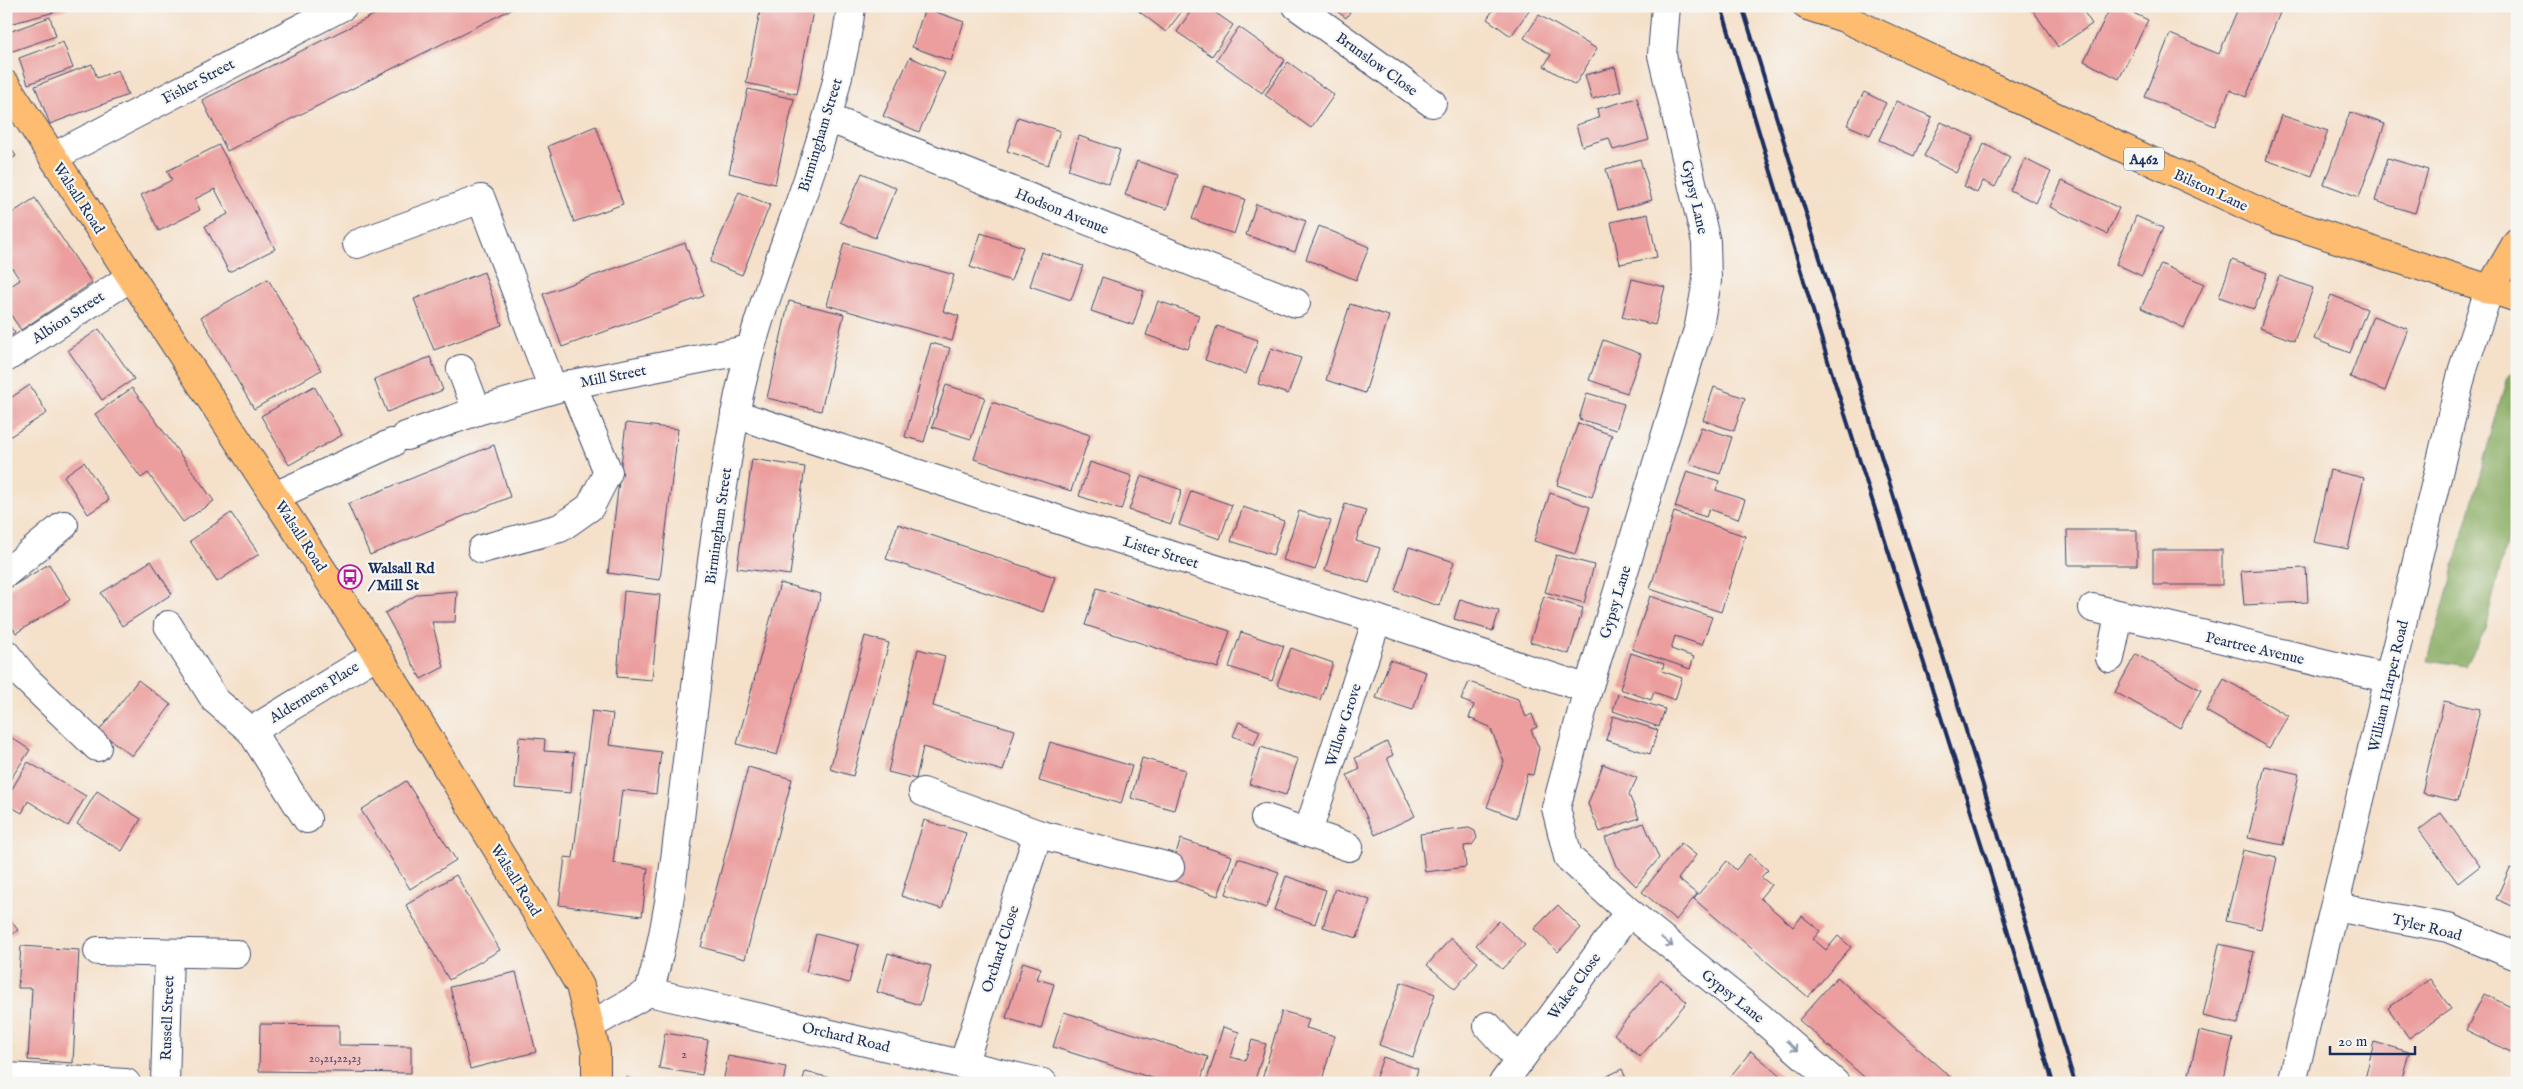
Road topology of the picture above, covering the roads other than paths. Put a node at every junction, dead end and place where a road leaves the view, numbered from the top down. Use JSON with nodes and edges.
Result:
{"nodes":[{"id":1,"x":343,"y":6,"type":"edge"},
{"id":2,"x":851,"y":6,"type":"edge"},
{"id":3,"x":1297,"y":6,"type":"edge"},
{"id":4,"x":1666,"y":6,"type":"edge"},
{"id":5,"x":1807,"y":6,"type":"edge"},
{"id":6,"x":7,"y":89,"type":"edge"},
{"id":7,"x":1432,"y":103,"type":"dead end"},
{"id":8,"x":828,"y":118,"type":"junction"},
{"id":9,"x":53,"y":158,"type":"junction"},
{"id":10,"x":2517,"y":242,"type":"edge"},
{"id":11,"x":357,"y":244,"type":"dead end"},
{"id":12,"x":131,"y":277,"type":"junction"},
{"id":13,"x":2489,"y":290,"type":"junction"},
{"id":14,"x":2517,"y":298,"type":"edge"},
{"id":15,"x":1296,"y":303,"type":"dead end"},
{"id":16,"x":751,"y":349,"type":"junction"},
{"id":17,"x":6,"y":358,"type":"edge"},
{"id":18,"x":462,"y":369,"type":"dead end"},
{"id":19,"x":563,"y":387,"type":"junction"},
{"id":20,"x":477,"y":411,"type":"junction"},
{"id":21,"x":735,"y":414,"type":"junction"},
{"id":22,"x":275,"y":496,"type":"junction"},
{"id":23,"x":64,"y":525,"type":"dead end"},
{"id":24,"x":482,"y":549,"type":"dead end"},
{"id":25,"x":6,"y":573,"type":"edge"},
{"id":26,"x":2093,"y":608,"type":"dead end"},
{"id":27,"x":2119,"y":616,"type":"junction"},
{"id":28,"x":1377,"y":619,"type":"junction"},
{"id":29,"x":168,"y":625,"type":"dead end"},
{"id":30,"x":6,"y":654,"type":"edge"},
{"id":31,"x":377,"y":654,"type":"junction"},
{"id":32,"x":2110,"y":658,"type":"dead end"},
{"id":33,"x":2390,"y":679,"type":"junction"},
{"id":34,"x":1588,"y":689,"type":"junction"},
{"id":35,"x":251,"y":731,"type":"junction"},
{"id":36,"x":97,"y":747,"type":"dead end"},
{"id":37,"x":923,"y":792,"type":"dead end"},
{"id":38,"x":1265,"y":818,"type":"dead end"},
{"id":39,"x":307,"y":819,"type":"dead end"},
{"id":40,"x":1308,"y":832,"type":"junction"},
{"id":41,"x":1038,"y":834,"type":"junction"},
{"id":42,"x":1349,"y":847,"type":"dead end"},
{"id":43,"x":1170,"y":866,"type":"dead end"},
{"id":44,"x":2336,"y":907,"type":"junction"},
{"id":45,"x":1629,"y":912,"type":"junction"},
{"id":46,"x":98,"y":951,"type":"dead end"},
{"id":47,"x":169,"y":953,"type":"junction"},
{"id":48,"x":236,"y":954,"type":"dead end"},
{"id":49,"x":2517,"y":956,"type":"edge"},
{"id":50,"x":649,"y":992,"type":"junction"},
{"id":51,"x":591,"y":1025,"type":"junction"},
{"id":52,"x":1488,"y":1026,"type":"dead end"},
{"id":53,"x":1519,"y":1060,"type":"junction"},
{"id":54,"x":963,"y":1065,"type":"junction"},
{"id":55,"x":6,"y":1077,"type":"edge"},
{"id":56,"x":126,"y":1083,"type":"edge"},
{"id":57,"x":165,"y":1083,"type":"edge"},
{"id":58,"x":596,"y":1083,"type":"edge"},
{"id":59,"x":1043,"y":1083,"type":"edge"},
{"id":60,"x":1504,"y":1083,"type":"edge"},
{"id":61,"x":1835,"y":1083,"type":"edge"},
{"id":62,"x":2292,"y":1083,"type":"edge"}],
"edges":[{"from":1,"to":9,"type":"street","name":"Fisher Street"},
{"from":2,"to":8,"type":"street","name":"Birmingham Street"},
{"from":3,"to":7,"type":"street","name":"Brunslow Close"},
{"from":4,"to":34,"type":"street","name":"Gypsy Lane"},
{"from":5,"to":13,"type":"main road","name":"Bilston Lane","number":"A462"},
{"from":6,"to":9,"type":"main road","name":"Walsall Road"},
{"from":8,"to":15,"type":"street","name":"Hodson Avenue"},
{"from":8,"to":16,"type":"street","name":"Birmingham Street"},
{"from":9,"to":12,"type":"main road","name":"Walsall Road"},
{"from":10,"to":13,"type":"main road"},
{"from":11,"to":19,"type":"street"},
{"from":12,"to":17,"type":"street","name":"Albion Street"},
{"from":12,"to":22,"type":"main road","name":"Walsall Road"},
{"from":13,"to":14,"type":"main road","name":"Bilston Lane"},
{"from":13,"to":33,"type":"street","name":"William Harper Road"},
{"from":16,"to":19,"type":"street","name":"Mill Street"},
{"from":16,"to":21,"type":"street","name":"Birmingham Street"},
{"from":18,"to":20,"type":"street"},
{"from":19,"to":20,"type":"street","name":"Mill Street"},
{"from":19,"to":24,"type":"street"},
{"from":20,"to":22,"type":"street","name":"Mill Street"},
{"from":21,"to":28,"type":"street","name":"Lister Street"},
{"from":21,"to":50,"type":"street","name":"Birmingham Street"},
{"from":22,"to":31,"type":"main road","name":"Walsall Road"},
{"from":23,"to":25,"type":"street"},
{"from":26,"to":27,"type":"street","name":"Peartree Avenue"},
{"from":27,"to":32,"type":"street"},
{"from":27,"to":33,"type":"street","name":"Peartree Avenue"},
{"from":28,"to":34,"type":"street","name":"Lister Street"},
{"from":28,"to":40,"type":"street","name":"Willow Grove"},
{"from":29,"to":35,"type":"street"},
{"from":30,"to":36,"type":"street"},
{"from":31,"to":35,"type":"street","name":"Aldermens Place"},
{"from":31,"to":51,"type":"main road","name":"Walsall Road"},
{"from":33,"to":44,"type":"street","name":"William Harper Road"},
{"from":34,"to":45,"type":"street","name":"Gypsy Lane"},
{"from":35,"to":39,"type":"street"},
{"from":37,"to":41,"type":"street"},
{"from":38,"to":40,"type":"street"},
{"from":40,"to":42,"type":"street"},
{"from":41,"to":43,"type":"street"},
{"from":41,"to":54,"type":"street","name":"Orchard Close"},
{"from":44,"to":49,"type":"street","name":"Tyler Road"},
{"from":44,"to":62,"type":"street","name":"William Harper Road"},
{"from":45,"to":53,"type":"street","name":"Wakes Close"},
{"from":45,"to":61,"type":"street","name":"Gypsy Lane","one_way":true},
{"from":46,"to":47,"type":"street"},
{"from":47,"to":48,"type":"street"},
{"from":47,"to":57,"type":"street","name":"Russell Street"},
{"from":50,"to":51,"type":"street"},
{"from":50,"to":54,"type":"street","name":"Orchard Road"},
{"from":51,"to":58,"type":"main road","name":"Walsall Road"},
{"from":52,"to":53,"type":"street"},
{"from":53,"to":60,"type":"street","name":"Wakes Close"},
{"from":54,"to":59,"type":"street","name":"Orchard Road"},
{"from":55,"to":56,"type":"street"}]}
